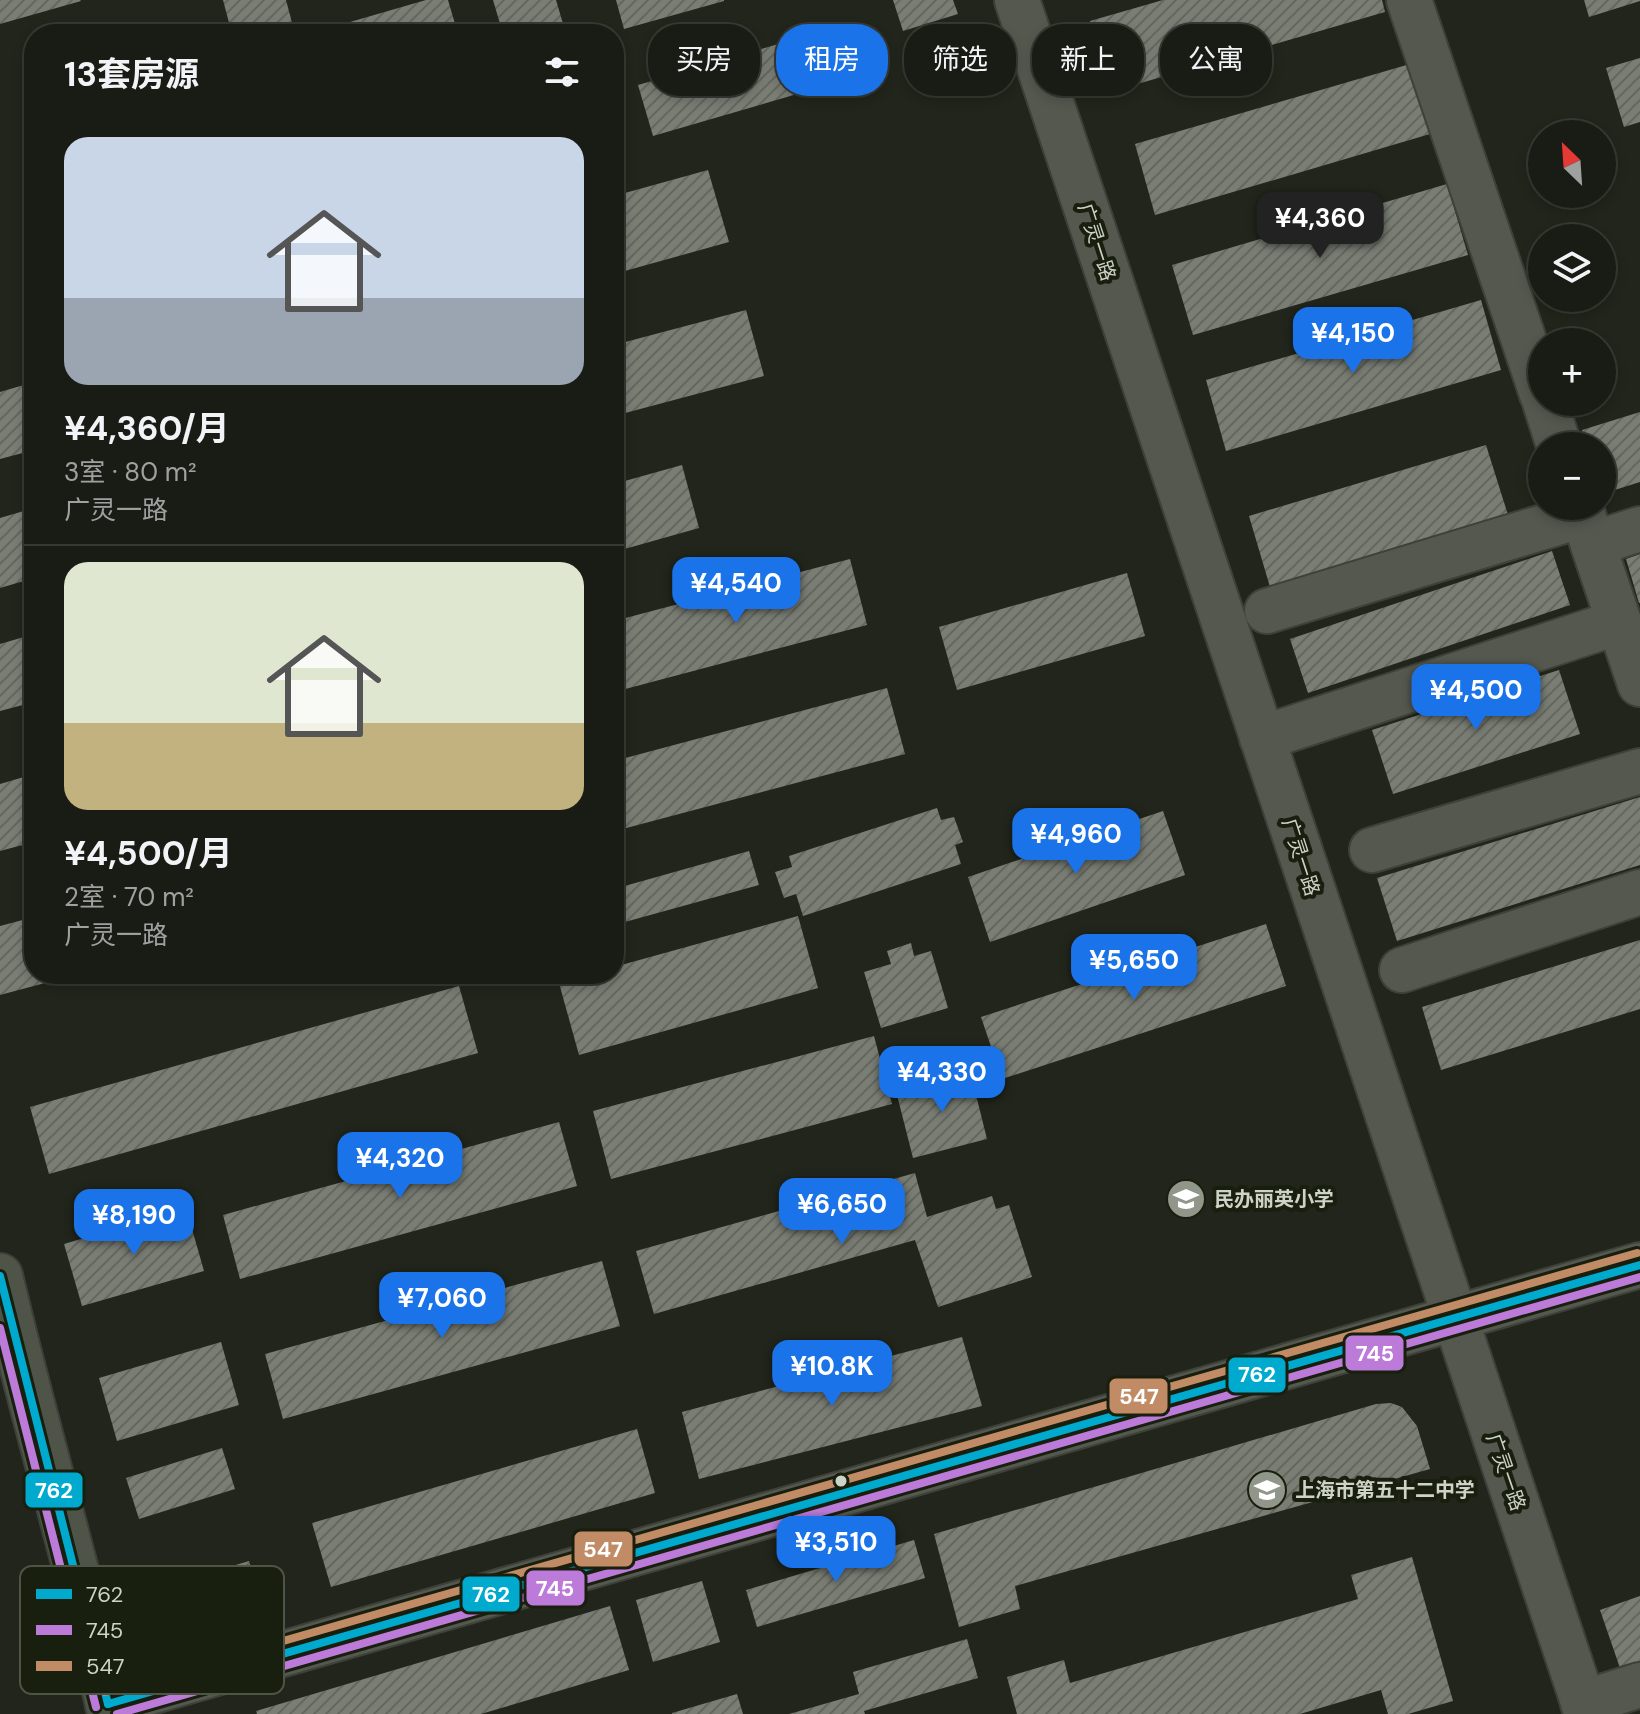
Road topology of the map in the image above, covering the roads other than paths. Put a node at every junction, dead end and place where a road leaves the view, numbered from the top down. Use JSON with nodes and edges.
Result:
{"nodes":[{"id":1,"x":1017,"y":0,"type":"edge"},
{"id":2,"x":1409,"y":0,"type":"edge"},
{"id":3,"x":1528,"y":353,"type":"edge"},
{"id":4,"x":1585,"y":522,"type":"edge"},
{"id":5,"x":1640,"y":529,"type":"edge"},
{"id":6,"x":1267,"y":611,"type":"dead end"},
{"id":7,"x":1632,"y":652,"type":"edge"},
{"id":8,"x":1262,"y":738,"type":"junction"},
{"id":9,"x":1640,"y":771,"type":"edge"},
{"id":10,"x":1372,"y":850,"type":"dead end"},
{"id":11,"x":1640,"y":892,"type":"edge"},
{"id":12,"x":1402,"y":970,"type":"dead end"},
{"id":13,"x":1640,"y":1265,"type":"edge"},
{"id":14,"x":2,"y":1294,"type":"edge"},
{"id":15,"x":1454,"y":1318,"type":"junction"},
{"id":16,"x":75,"y":1566,"type":"edge"},
{"id":17,"x":284,"y":1658,"type":"edge"},
{"id":18,"x":1640,"y":1685,"type":"edge"},
{"id":19,"x":161,"y":1694,"type":"edge"},
{"id":20,"x":1585,"y":1708,"type":"edge"},
{"id":21,"x":109,"y":1709,"type":"edge"}],
"edges":[{"from":1,"to":8,"type":"street","name":"广灵一路"},
{"from":2,"to":3,"type":"street"},
{"from":4,"to":5,"type":"street"},
{"from":4,"to":6,"type":"street"},
{"from":4,"to":7,"type":"street"},
{"from":7,"to":8,"type":"street"},
{"from":8,"to":15,"type":"street","name":"广灵一路"},
{"from":9,"to":10,"type":"street"},
{"from":11,"to":12,"type":"street"},
{"from":13,"to":15,"type":"street"},
{"from":14,"to":16,"type":"main road"},
{"from":15,"to":17,"type":"street"},
{"from":15,"to":20,"type":"street","name":"广灵一路"},
{"from":18,"to":20,"type":"street"},
{"from":19,"to":21,"type":"street"}]}
